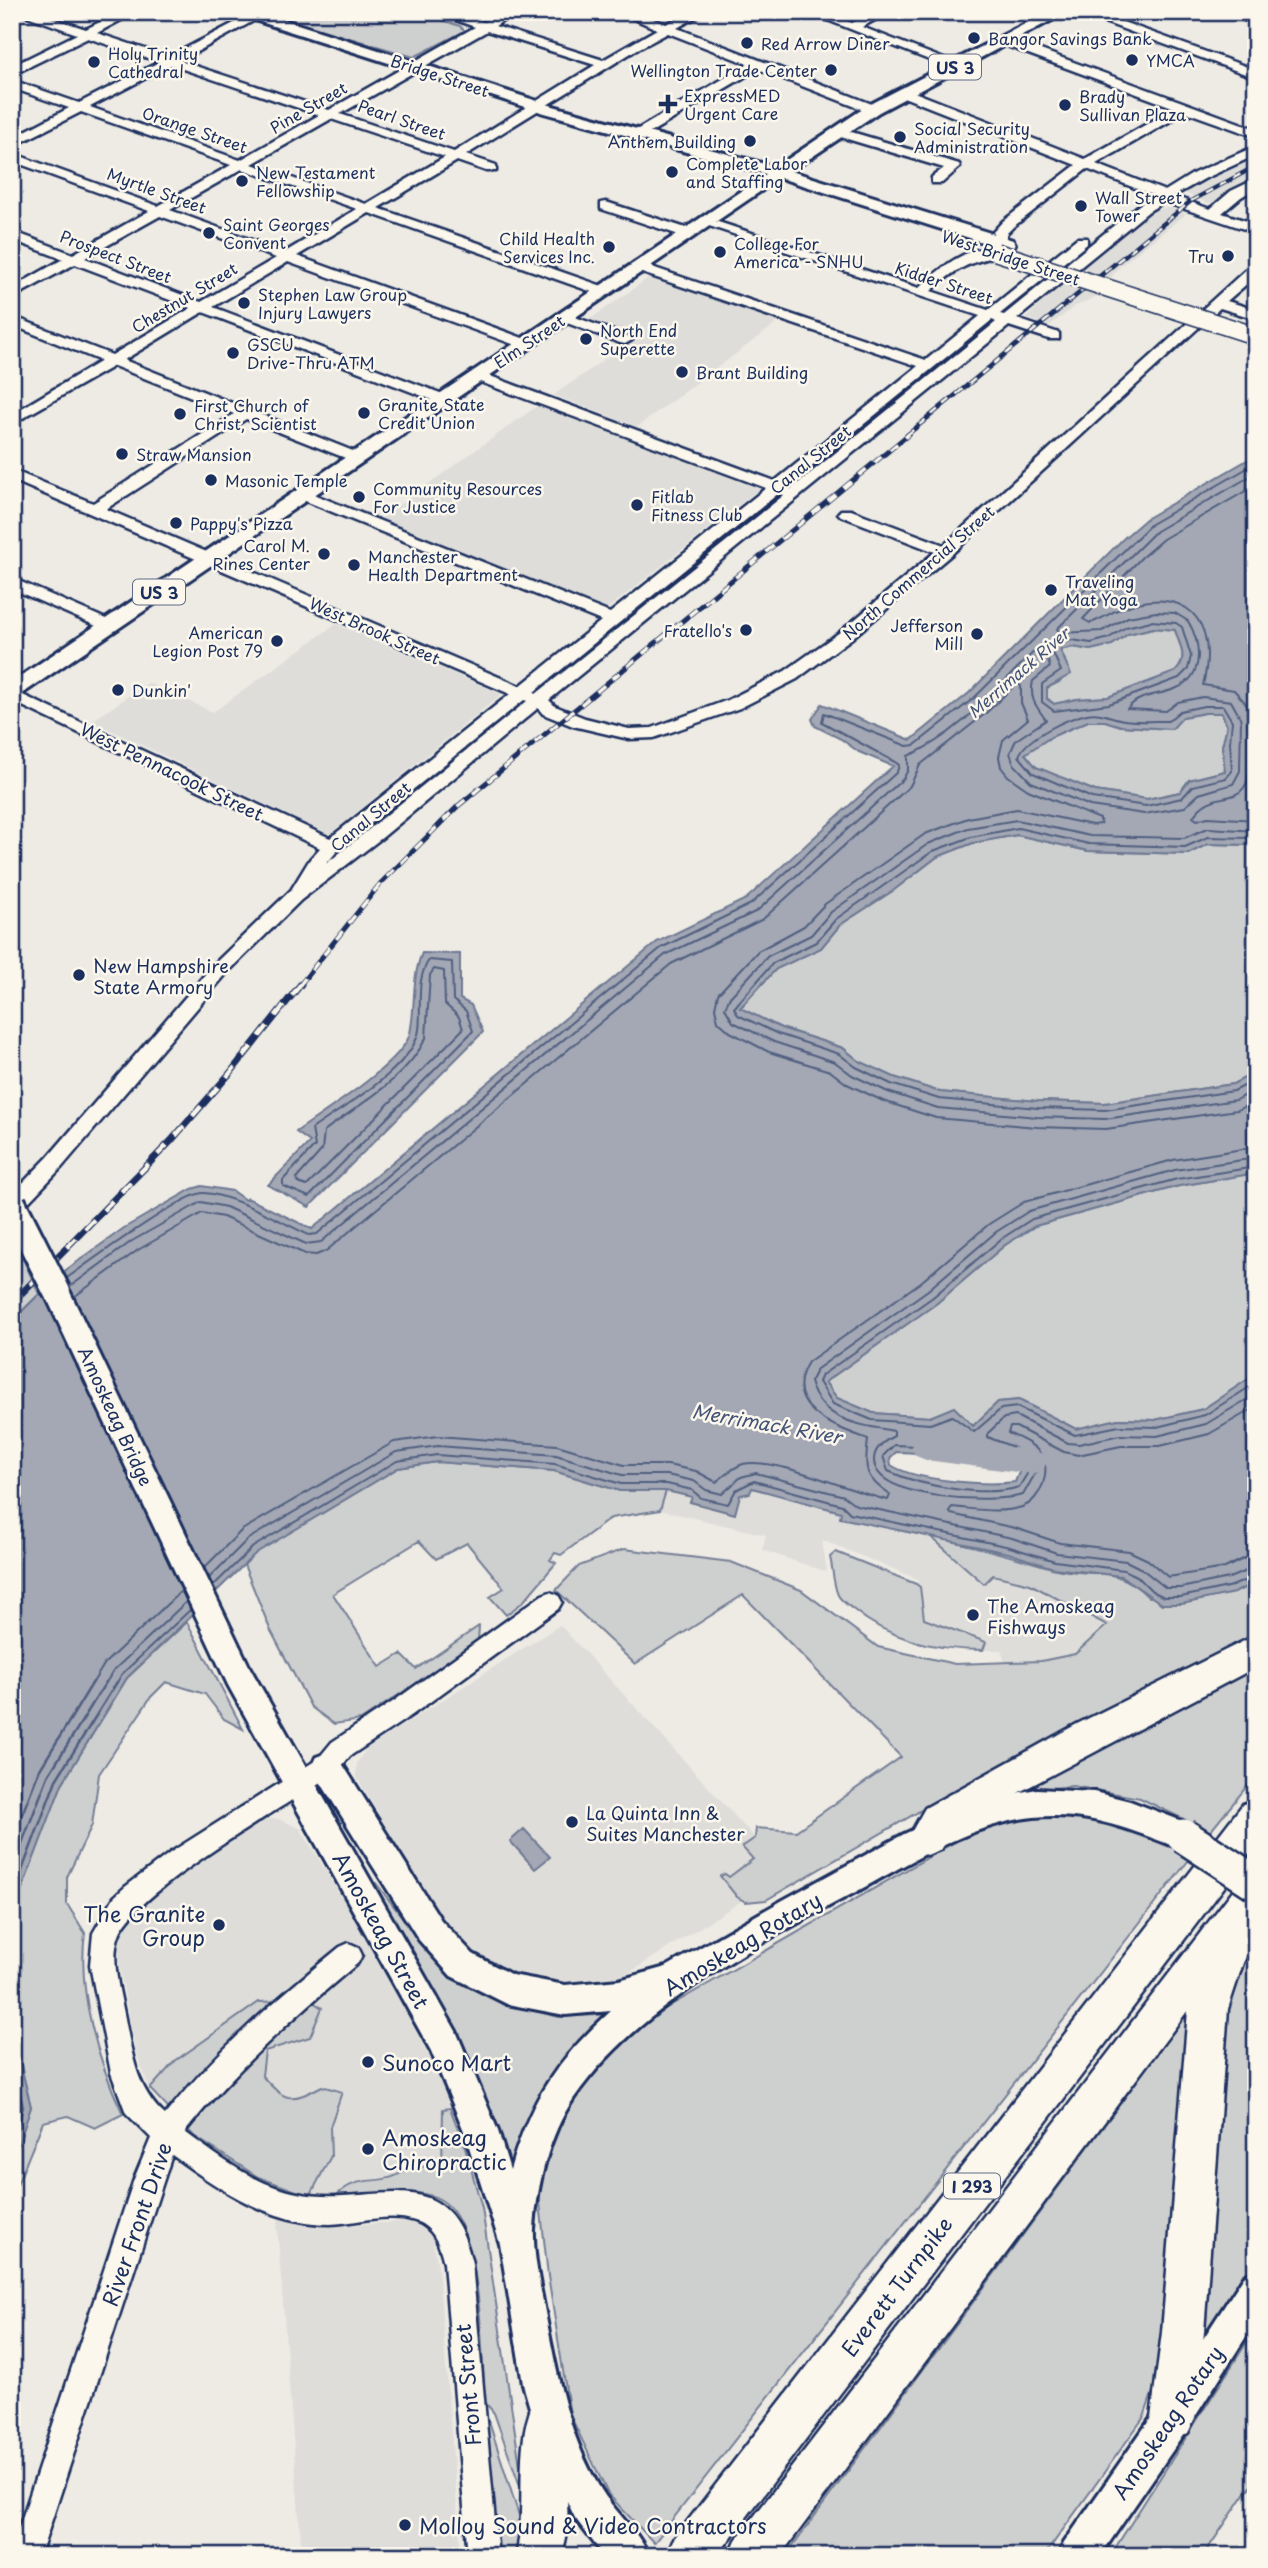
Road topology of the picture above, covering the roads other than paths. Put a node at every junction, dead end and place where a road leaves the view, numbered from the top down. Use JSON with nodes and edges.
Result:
{"nodes":[{"id":1,"x":22,"y":12,"type":"edge"},
{"id":2,"x":130,"y":12,"type":"edge"},
{"id":3,"x":439,"y":12,"type":"edge"},
{"id":4,"x":511,"y":12,"type":"edge"},
{"id":5,"x":624,"y":12,"type":"edge"},
{"id":6,"x":699,"y":12,"type":"edge"},
{"id":7,"x":813,"y":12,"type":"edge"},
{"id":8,"x":883,"y":12,"type":"edge"},
{"id":9,"x":1012,"y":12,"type":"edge"},
{"id":10,"x":1060,"y":12,"type":"edge"},
{"id":11,"x":1083,"y":12,"type":"edge"},
{"id":12,"x":1230,"y":12,"type":"edge"},
{"id":13,"x":255,"y":14,"type":"edge"},
{"id":14,"x":1256,"y":21,"type":"edge"},
{"id":15,"x":1040,"y":22,"type":"junction"},
{"id":16,"x":485,"y":27,"type":"junction"},
{"id":17,"x":852,"y":27,"type":"junction"},
{"id":18,"x":664,"y":28,"type":"junction"},
{"id":19,"x":88,"y":34,"type":"junction"},
{"id":20,"x":1005,"y":41,"type":"junction"},
{"id":21,"x":171,"y":61,"type":"junction"},
{"id":22,"x":604,"y":64,"type":"junction"},
{"id":23,"x":758,"y":64,"type":"junction"},
{"id":24,"x":414,"y":66,"type":"junction"},
{"id":25,"x":956,"y":66,"type":"junction"},
{"id":26,"x":12,"y":71,"type":"edge"},
{"id":27,"x":1256,"y":74,"type":"edge"},
{"id":28,"x":12,"y":84,"type":"edge"},
{"id":29,"x":905,"y":93,"type":"junction"},
{"id":30,"x":536,"y":106,"type":"junction"},
{"id":31,"x":1185,"y":107,"type":"junction"},
{"id":32,"x":81,"y":108,"type":"junction"},
{"id":33,"x":873,"y":109,"type":"junction"},
{"id":34,"x":331,"y":114,"type":"junction"},
{"id":35,"x":838,"y":132,"type":"junction"},
{"id":36,"x":1256,"y":133,"type":"edge"},
{"id":37,"x":637,"y":135,"type":"junction"},
{"id":38,"x":1256,"y":139,"type":"edge"},
{"id":39,"x":12,"y":143,"type":"edge"},
{"id":40,"x":1256,"y":150,"type":"edge"},
{"id":41,"x":455,"y":156,"type":"junction"},
{"id":42,"x":12,"y":157,"type":"edge"},
{"id":43,"x":1086,"y":163,"type":"junction"},
{"id":44,"x":243,"y":164,"type":"junction"},
{"id":45,"x":491,"y":168,"type":"dead end"},
{"id":46,"x":772,"y":176,"type":"junction"},
{"id":47,"x":937,"y":180,"type":"dead end"},
{"id":48,"x":1256,"y":183,"type":"edge"},
{"id":49,"x":1150,"y":189,"type":"junction"},
{"id":50,"x":1164,"y":195,"type":"junction"},
{"id":51,"x":606,"y":206,"type":"dead end"},
{"id":52,"x":367,"y":208,"type":"junction"},
{"id":53,"x":161,"y":210,"type":"junction"},
{"id":54,"x":1214,"y":214,"type":"junction"},
{"id":55,"x":704,"y":222,"type":"junction"},
{"id":56,"x":1256,"y":229,"type":"edge"},
{"id":57,"x":687,"y":233,"type":"junction"},
{"id":58,"x":12,"y":235,"type":"edge"},
{"id":59,"x":1001,"y":246,"type":"junction"},
{"id":60,"x":287,"y":256,"type":"junction"},
{"id":61,"x":75,"y":259,"type":"junction"},
{"id":62,"x":638,"y":267,"type":"junction"},
{"id":63,"x":1256,"y":268,"type":"edge"},
{"id":64,"x":603,"y":291,"type":"junction"},
{"id":65,"x":921,"y":293,"type":"junction"},
{"id":66,"x":12,"y":295,"type":"edge"},
{"id":67,"x":1221,"y":300,"type":"junction"},
{"id":68,"x":201,"y":307,"type":"junction"},
{"id":69,"x":1256,"y":308,"type":"edge"},
{"id":70,"x":989,"y":315,"type":"junction"},
{"id":71,"x":1256,"y":315,"type":"edge"},
{"id":72,"x":564,"y":317,"type":"junction"},
{"id":73,"x":12,"y":320,"type":"edge"},
{"id":74,"x":1008,"y":321,"type":"junction"},
{"id":75,"x":1256,"y":323,"type":"edge"},
{"id":76,"x":1054,"y":336,"type":"dead end"},
{"id":77,"x":1256,"y":336,"type":"edge"},
{"id":78,"x":625,"y":340,"type":"dead end"},
{"id":79,"x":526,"y":344,"type":"junction"},
{"id":80,"x":112,"y":360,"type":"junction"},
{"id":81,"x":928,"y":365,"type":"junction"},
{"id":82,"x":477,"y":376,"type":"junction"},
{"id":83,"x":443,"y":399,"type":"junction"},
{"id":84,"x":245,"y":413,"type":"junction"},
{"id":85,"x":12,"y":420,"type":"edge"},
{"id":86,"x":358,"y":458,"type":"junction"},
{"id":87,"x":12,"y":474,"type":"edge"},
{"id":88,"x":775,"y":487,"type":"junction"},
{"id":89,"x":794,"y":494,"type":"junction"},
{"id":90,"x":303,"y":495,"type":"junction"},
{"id":91,"x":94,"y":509,"type":"junction"},
{"id":92,"x":846,"y":513,"type":"dead end"},
{"id":93,"x":946,"y":551,"type":"junction"},
{"id":94,"x":210,"y":558,"type":"junction"},
{"id":95,"x":12,"y":583,"type":"edge"},
{"id":96,"x":613,"y":620,"type":"junction"},
{"id":97,"x":109,"y":626,"type":"junction"},
{"id":98,"x":520,"y":693,"type":"junction"},
{"id":99,"x":12,"y":694,"type":"edge"},
{"id":100,"x":540,"y":700,"type":"junction"},
{"id":101,"x":332,"y":846,"type":"junction"},
{"id":102,"x":295,"y":896,"type":"junction"},
{"id":103,"x":12,"y":1205,"type":"edge"},
{"id":104,"x":550,"y":1602,"type":"dead end"},
{"id":105,"x":216,"y":1630,"type":"joint"},
{"id":106,"x":1256,"y":1650,"type":"edge"},
{"id":107,"x":327,"y":1766,"type":"junction"},
{"id":108,"x":299,"y":1784,"type":"junction"},
{"id":109,"x":1256,"y":1816,"type":"edge"},
{"id":110,"x":928,"y":1838,"type":"junction"},
{"id":111,"x":1256,"y":1883,"type":"edge"},
{"id":112,"x":1256,"y":1889,"type":"edge"},
{"id":113,"x":1256,"y":1898,"type":"edge"},
{"id":114,"x":349,"y":1955,"type":"dead end"},
{"id":115,"x":675,"y":1979,"type":"junction"},
{"id":116,"x":166,"y":2135,"type":"junction"},
{"id":117,"x":517,"y":2244,"type":"junction"},
{"id":118,"x":1256,"y":2288,"type":"edge"},
{"id":119,"x":548,"y":2418,"type":"junction"},
{"id":120,"x":1172,"y":2418,"type":"junction"},
{"id":121,"x":623,"y":2550,"type":"edge"},
{"id":122,"x":25,"y":2556,"type":"edge"},
{"id":123,"x":483,"y":2556,"type":"edge"},
{"id":124,"x":539,"y":2556,"type":"edge"},
{"id":125,"x":689,"y":2556,"type":"edge"},
{"id":126,"x":752,"y":2556,"type":"edge"},
{"id":127,"x":1077,"y":2556,"type":"edge"}],
"edges":[{"from":1,"to":19,"type":"street","name":"Pearl Street"},
{"from":2,"to":19,"type":"street"},
{"from":3,"to":16,"type":"street"},
{"from":4,"to":16,"type":"street","name":"Pine Street"},
{"from":5,"to":18,"type":"street"},
{"from":6,"to":18,"type":"street","name":"Chestnut Street"},
{"from":7,"to":17,"type":"street"},
{"from":8,"to":17,"type":"street"},
{"from":9,"to":15,"type":"street"},
{"from":10,"to":15,"type":"main road","name":"Elm Street","number":"US 3"},
{"from":11,"to":27,"type":"street"},
{"from":12,"to":14,"type":"street"},
{"from":13,"to":21,"type":"street"},
{"from":13,"to":24,"type":"main road","name":"Bridge Street"},
{"from":15,"to":20,"type":"main road","name":"Elm Street","number":"US 3"},
{"from":16,"to":22,"type":"street"},
{"from":16,"to":24,"type":"street","name":"Pine Street"},
{"from":17,"to":25,"type":"street"},
{"from":18,"to":22,"type":"street","name":"Chestnut Street"},
{"from":18,"to":23,"type":"street"},
{"from":19,"to":21,"type":"street","name":"Pearl Street"},
{"from":19,"to":26,"type":"street"},
{"from":20,"to":25,"type":"main road","name":"Elm Street","number":"US 3"},
{"from":20,"to":31,"type":"street"},
{"from":21,"to":32,"type":"street"},
{"from":21,"to":34,"type":"street","name":"Pearl Street"},
{"from":22,"to":30,"type":"street","name":"Chestnut Street"},
{"from":23,"to":33,"type":"street"},
{"from":23,"to":37,"type":"street"},
{"from":24,"to":30,"type":"main road","name":"Bridge Street"},
{"from":24,"to":34,"type":"street","name":"Pine Street"},
{"from":25,"to":29,"type":"main road","name":"Elm Street","number":"US 3"},
{"from":28,"to":32,"type":"street","name":"Orange Street"},
{"from":29,"to":33,"type":"main road","name":"Elm Street","number":"US 3"},
{"from":29,"to":43,"type":"street"},
{"from":30,"to":37,"type":"main road","name":"Bridge Street"},
{"from":30,"to":41,"type":"street","name":"Chestnut Street"},
{"from":31,"to":36,"type":"street"},
{"from":31,"to":43,"type":"street"},
{"from":32,"to":39,"type":"street"},
{"from":32,"to":44,"type":"street","name":"Orange Street"},
{"from":33,"to":35,"type":"main road","name":"Elm Street","number":"US 3"},
{"from":34,"to":41,"type":"street","name":"Pearl Street"},
{"from":34,"to":44,"type":"street","name":"Pine Street"},
{"from":35,"to":46,"type":"main road","name":"Elm Street","number":"US 3"},
{"from":35,"to":47,"type":"street"},
{"from":37,"to":46,"type":"main road","name":"Bridge Street"},
{"from":38,"to":49,"type":"street","name":"Canal Street"},
{"from":40,"to":50,"type":"street","name":"Canal Street"},
{"from":41,"to":45,"type":"street","name":"Pearl Street"},
{"from":41,"to":52,"type":"street","name":"Chestnut Street"},
{"from":42,"to":53,"type":"street","name":"Myrtle Street"},
{"from":43,"to":49,"type":"street"},
{"from":43,"to":59,"type":"street"},
{"from":44,"to":52,"type":"street","name":"Orange Street"},
{"from":44,"to":53,"type":"street","name":"Pine Street"},
{"from":46,"to":55,"type":"main road","name":"Elm Street","number":"US 3"},
{"from":46,"to":59,"type":"main road","name":"West Bridge Street"},
{"from":48,"to":54,"type":"street"},
{"from":49,"to":50,"type":"street"},
{"from":49,"to":70,"type":"street","name":"Canal Street"},
{"from":50,"to":54,"type":"street"},
{"from":50,"to":74,"type":"street","name":"Canal Street"},
{"from":51,"to":57,"type":"street"},
{"from":52,"to":60,"type":"street","name":"Chestnut Street"},
{"from":52,"to":64,"type":"street","name":"Orange Street"},
{"from":53,"to":60,"type":"street","name":"Myrtle Street"},
{"from":53,"to":61,"type":"street","name":"Pine Street"},
{"from":54,"to":56,"type":"street"},
{"from":55,"to":57,"type":"main road","name":"Elm Street","number":"US 3"},
{"from":55,"to":65,"type":"street","name":"Kidder Street"},
{"from":57,"to":62,"type":"main road","name":"Elm Street","number":"US 3"},
{"from":58,"to":61,"type":"street","name":"Prospect Street"},
{"from":59,"to":65,"type":"street"},
{"from":59,"to":75,"type":"main road","name":"West Bridge Street"},
{"from":59,"to":77,"type":"main road","name":"West Bridge Street","bridge":true},
{"from":60,"to":68,"type":"street","name":"Chestnut Street"},
{"from":60,"to":79,"type":"street","name":"Myrtle Street"},
{"from":61,"to":66,"type":"street","name":"Pine Street"},
{"from":61,"to":68,"type":"street","name":"Prospect Street"},
{"from":62,"to":64,"type":"main road","name":"Elm Street","number":"US 3"},
{"from":62,"to":81,"type":"street"},
{"from":63,"to":67,"type":"street","name":"North Commercial Street"},
{"from":64,"to":72,"type":"main road","name":"Elm Street","number":"US 3"},
{"from":65,"to":70,"type":"street","name":"Kidder Street"},
{"from":67,"to":69,"type":"street"},
{"from":67,"to":71,"type":"street"},
{"from":67,"to":93,"type":"street","name":"North Commercial Street"},
{"from":68,"to":80,"type":"street","name":"Chestnut Street"},
{"from":68,"to":83,"type":"street","name":"Prospect Street"},
{"from":70,"to":74,"type":"street","name":"Kidder Street"},
{"from":70,"to":81,"type":"street","name":"Canal Street"},
{"from":72,"to":78,"type":"street"},
{"from":72,"to":79,"type":"main road","name":"Elm Street","number":"US 3"},
{"from":73,"to":80,"type":"street"},
{"from":74,"to":76,"type":"street","name":"Kidder Street"},
{"from":74,"to":89,"type":"street","name":"Canal Street"},
{"from":79,"to":82,"type":"main road","name":"Elm Street","number":"US 3"},
{"from":80,"to":84,"type":"street"},
{"from":80,"to":85,"type":"street","name":"Chestnut Street"},
{"from":81,"to":88,"type":"street","name":"Canal Street"},
{"from":82,"to":83,"type":"main road","name":"Elm Street","number":"US 3"},
{"from":82,"to":88,"type":"street"},
{"from":83,"to":86,"type":"main road","name":"Elm Street","number":"US 3"},
{"from":84,"to":86,"type":"street"},
{"from":84,"to":91,"type":"street"},
{"from":86,"to":90,"type":"main road","name":"Elm Street","number":"US 3"},
{"from":87,"to":91,"type":"street","name":"West Brook Street"},
{"from":88,"to":89,"type":"street"},
{"from":88,"to":96,"type":"street","name":"Canal Street"},
{"from":89,"to":100,"type":"street","name":"Canal Street"},
{"from":90,"to":94,"type":"main road","name":"Elm Street","number":"US 3"},
{"from":90,"to":96,"type":"street"},
{"from":91,"to":94,"type":"street","name":"West Brook Street"},
{"from":92,"to":93,"type":"street"},
{"from":93,"to":100,"type":"street","name":"North Commercial Street"},
{"from":94,"to":97,"type":"main road","name":"Elm Street","number":"US 3"},
{"from":94,"to":98,"type":"street","name":"West Brook Street"},
{"from":95,"to":97,"type":"street"},
{"from":96,"to":98,"type":"street","name":"Canal Street"},
{"from":97,"to":99,"type":"main road","name":"Elm Street","number":"US 3"},
{"from":98,"to":100,"type":"street","name":"West Brook Street"},
{"from":98,"to":101,"type":"street","name":"Canal Street"},
{"from":99,"to":101,"type":"street","name":"West Pennacook Street"},
{"from":100,"to":102,"type":"street","name":"Canal Street"},
{"from":101,"to":102,"type":"street","name":"Canal Street"},
{"from":102,"to":103,"type":"street","name":"Canal Street"},
{"from":103,"to":105,"type":"main road","name":"Amoskeag Bridge","bridge":true},
{"from":104,"to":107,"type":"street"},
{"from":105,"to":108,"type":"main road","name":"Amoskeag Street"},
{"from":106,"to":110,"type":"highway"},
{"from":107,"to":108,"type":"street"},
{"from":107,"to":115,"type":"main road","name":"Amoskeag Street"},
{"from":108,"to":116,"type":"street"},
{"from":108,"to":117,"type":"main road","name":"Amoskeag Street"},
{"from":109,"to":125,"type":"highway","name":"Everett Turnpike","number":"I 293"},
{"from":110,"to":111,"type":"main road","name":"Amoskeag Rotary","bridge":true},
{"from":110,"to":115,"type":"main road","name":"Amoskeag Rotary"},
{"from":112,"to":126,"type":"highway","number":"I 293"},
{"from":113,"to":120,"type":"highway"},
{"from":114,"to":116,"type":"street","name":"River Front Drive"},
{"from":115,"to":117,"type":"main road","name":"Amoskeag Rotary"},
{"from":116,"to":122,"type":"street","name":"River Front Drive"},
{"from":116,"to":123,"type":"street","name":"Front Street"},
{"from":117,"to":119,"type":"main road","name":"Amoskeag Rotary"},
{"from":118,"to":120,"type":"main road","name":"Amoskeag Rotary"},
{"from":119,"to":121,"type":"main road","name":"Amoskeag Rotary"},
{"from":119,"to":124,"type":"highway"},
{"from":120,"to":127,"type":"main road","name":"Amoskeag Rotary"}]}
